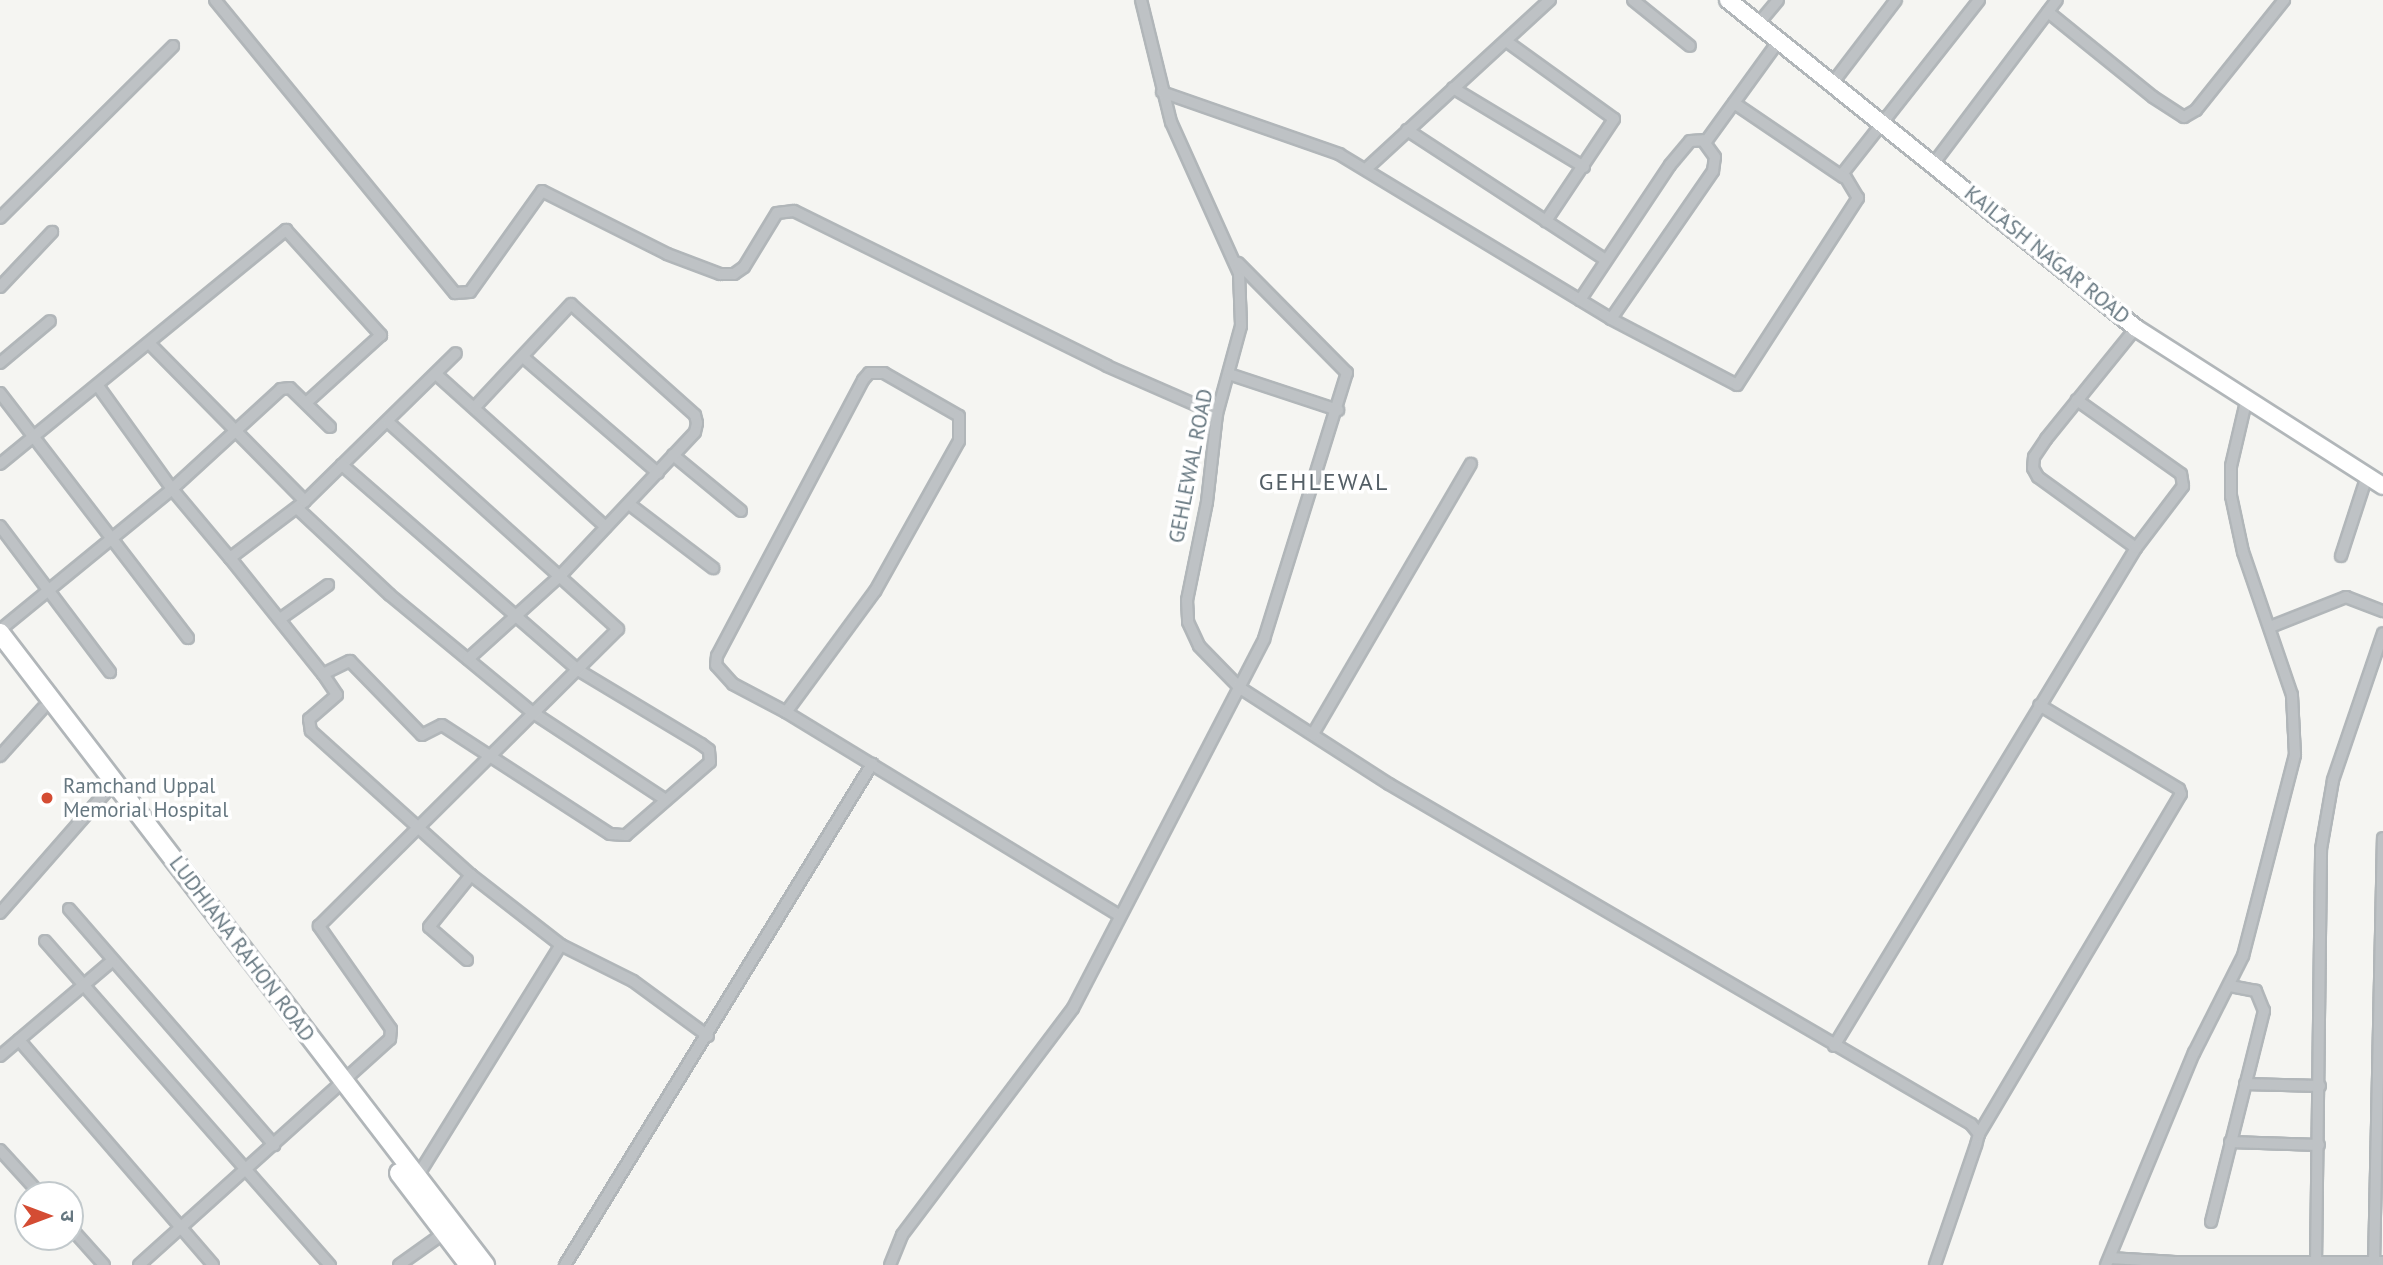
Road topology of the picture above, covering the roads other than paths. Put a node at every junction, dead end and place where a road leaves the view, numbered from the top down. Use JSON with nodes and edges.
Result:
{"nodes":[{"id":1,"x":215,"y":0,"type":"edge"},
{"id":2,"x":1141,"y":0,"type":"edge"},
{"id":3,"x":1549,"y":0,"type":"edge"},
{"id":4,"x":1633,"y":0,"type":"edge"},
{"id":5,"x":1728,"y":0,"type":"edge"},
{"id":6,"x":1778,"y":0,"type":"edge"},
{"id":7,"x":1896,"y":0,"type":"edge"},
{"id":8,"x":1979,"y":0,"type":"edge"},
{"id":9,"x":2057,"y":0,"type":"edge"},
{"id":10,"x":2284,"y":0,"type":"edge"},
{"id":11,"x":2048,"y":12,"type":"junction"},
{"id":12,"x":1758,"y":24,"type":"junction"},
{"id":13,"x":1506,"y":41,"type":"junction"},
{"id":14,"x":1778,"y":42,"type":"junction"},
{"id":15,"x":1690,"y":46,"type":"dead end"},
{"id":16,"x":173,"y":47,"type":"dead end"},
{"id":17,"x":1831,"y":85,"type":"junction"},
{"id":18,"x":1453,"y":88,"type":"junction"},
{"id":19,"x":1163,"y":92,"type":"junction"},
{"id":20,"x":1734,"y":103,"type":"junction"},
{"id":21,"x":1880,"y":121,"type":"junction"},
{"id":22,"x":1407,"y":130,"type":"junction"},
{"id":23,"x":1704,"y":142,"type":"junction"},
{"id":24,"x":1934,"y":163,"type":"junction"},
{"id":25,"x":1584,"y":167,"type":"junction"},
{"id":26,"x":1366,"y":169,"type":"junction"},
{"id":27,"x":1843,"y":177,"type":"junction"},
{"id":28,"x":0,"y":218,"type":"edge"},
{"id":29,"x":1546,"y":221,"type":"junction"},
{"id":30,"x":52,"y":232,"type":"dead end"},
{"id":31,"x":1604,"y":259,"type":"junction"},
{"id":32,"x":1235,"y":261,"type":"junction"},
{"id":33,"x":0,"y":287,"type":"edge"},
{"id":34,"x":1580,"y":300,"type":"junction"},
{"id":35,"x":1611,"y":319,"type":"junction"},
{"id":36,"x":50,"y":321,"type":"dead end"},
{"id":37,"x":2136,"y":328,"type":"junction"},
{"id":38,"x":149,"y":343,"type":"junction"},
{"id":39,"x":457,"y":353,"type":"dead end"},
{"id":40,"x":523,"y":356,"type":"junction"},
{"id":41,"x":0,"y":363,"type":"edge"},
{"id":42,"x":437,"y":374,"type":"junction"},
{"id":43,"x":1229,"y":374,"type":"junction"},
{"id":44,"x":98,"y":386,"type":"junction"},
{"id":45,"x":0,"y":393,"type":"edge"},
{"id":46,"x":2077,"y":400,"type":"junction"},
{"id":47,"x":2246,"y":402,"type":"junction"},
{"id":48,"x":306,"y":403,"type":"junction"},
{"id":49,"x":474,"y":408,"type":"junction"},
{"id":50,"x":1338,"y":410,"type":"junction"},
{"id":51,"x":1217,"y":414,"type":"junction"},
{"id":52,"x":388,"y":422,"type":"junction"},
{"id":53,"x":330,"y":427,"type":"dead end"},
{"id":54,"x":236,"y":430,"type":"junction"},
{"id":55,"x":34,"y":437,"type":"junction"},
{"id":56,"x":673,"y":456,"type":"junction"},
{"id":57,"x":2,"y":458,"type":"edge"},
{"id":58,"x":1471,"y":464,"type":"dead end"},
{"id":59,"x":342,"y":465,"type":"junction"},
{"id":60,"x":658,"y":472,"type":"junction"},
{"id":61,"x":2367,"y":476,"type":"junction"},
{"id":62,"x":2383,"y":486,"type":"edge"},
{"id":63,"x":172,"y":489,"type":"junction"},
{"id":64,"x":301,"y":504,"type":"junction"},
{"id":65,"x":629,"y":504,"type":"junction"},
{"id":66,"x":741,"y":511,"type":"dead end"},
{"id":67,"x":0,"y":526,"type":"edge"},
{"id":68,"x":606,"y":527,"type":"junction"},
{"id":69,"x":109,"y":539,"type":"junction"},
{"id":70,"x":2136,"y":548,"type":"junction"},
{"id":71,"x":2341,"y":556,"type":"dead end"},
{"id":72,"x":230,"y":558,"type":"junction"},
{"id":73,"x":713,"y":568,"type":"dead end"},
{"id":74,"x":560,"y":576,"type":"junction"},
{"id":75,"x":328,"y":585,"type":"dead end"},
{"id":76,"x":48,"y":589,"type":"junction"},
{"id":77,"x":2383,"y":611,"type":"edge"},
{"id":78,"x":515,"y":618,"type":"junction"},
{"id":79,"x":280,"y":620,"type":"junction"},
{"id":80,"x":2270,"y":627,"type":"junction"},
{"id":81,"x":0,"y":631,"type":"edge"},
{"id":82,"x":2383,"y":633,"type":"edge"},
{"id":83,"x":188,"y":638,"type":"dead end"},
{"id":84,"x":0,"y":651,"type":"edge"},
{"id":85,"x":468,"y":660,"type":"junction"},
{"id":86,"x":578,"y":670,"type":"junction"},
{"id":87,"x":110,"y":672,"type":"dead end"},
{"id":88,"x":323,"y":674,"type":"junction"},
{"id":89,"x":1241,"y":688,"type":"junction"},
{"id":90,"x":2039,"y":705,"type":"junction"},
{"id":91,"x":43,"y":708,"type":"junction"},
{"id":92,"x":532,"y":712,"type":"junction"},
{"id":93,"x":786,"y":712,"type":"junction"},
{"id":94,"x":1313,"y":734,"type":"junction"},
{"id":95,"x":0,"y":756,"type":"edge"},
{"id":96,"x":486,"y":756,"type":"junction"},
{"id":97,"x":872,"y":764,"type":"junction"},
{"id":98,"x":111,"y":787,"type":"junction"},
{"id":99,"x":666,"y":800,"type":"junction"},
{"id":100,"x":417,"y":827,"type":"junction"},
{"id":101,"x":2383,"y":838,"type":"edge"},
{"id":102,"x":471,"y":875,"type":"junction"},
{"id":103,"x":69,"y":909,"type":"dead end"},
{"id":104,"x":0,"y":913,"type":"edge"},
{"id":105,"x":1119,"y":915,"type":"junction"},
{"id":106,"x":45,"y":941,"type":"dead end"},
{"id":107,"x":561,"y":945,"type":"junction"},
{"id":108,"x":467,"y":960,"type":"dead end"},
{"id":109,"x":112,"y":961,"type":"junction"},
{"id":110,"x":83,"y":985,"type":"junction"},
{"id":111,"x":2231,"y":986,"type":"junction"},
{"id":112,"x":708,"y":1036,"type":"junction"},
{"id":113,"x":19,"y":1040,"type":"junction"},
{"id":114,"x":1834,"y":1046,"type":"junction"},
{"id":115,"x":0,"y":1056,"type":"edge"},
{"id":116,"x":2245,"y":1084,"type":"junction"},
{"id":117,"x":2320,"y":1086,"type":"junction"},
{"id":118,"x":340,"y":1087,"type":"junction"},
{"id":119,"x":1979,"y":1133,"type":"junction"},
{"id":120,"x":2231,"y":1142,"type":"junction"},
{"id":121,"x":2319,"y":1144,"type":"junction"},
{"id":122,"x":274,"y":1145,"type":"junction"},
{"id":123,"x":0,"y":1150,"type":"edge"},
{"id":124,"x":247,"y":1168,"type":"junction"},
{"id":125,"x":417,"y":1177,"type":"junction"},
{"id":126,"x":28,"y":1181,"type":"edge"},
{"id":127,"x":2211,"y":1222,"type":"dead end"},
{"id":128,"x":179,"y":1228,"type":"junction"},
{"id":129,"x":444,"y":1233,"type":"junction"},
{"id":130,"x":84,"y":1243,"type":"edge"},
{"id":131,"x":2108,"y":1261,"type":"edge"},
{"id":132,"x":2377,"y":1263,"type":"edge"},
{"id":133,"x":2316,"y":1264,"type":"edge"},
{"id":134,"x":104,"y":1265,"type":"edge"},
{"id":135,"x":139,"y":1265,"type":"edge"},
{"id":136,"x":213,"y":1265,"type":"edge"},
{"id":137,"x":330,"y":1265,"type":"edge"},
{"id":138,"x":399,"y":1265,"type":"edge"},
{"id":139,"x":469,"y":1265,"type":"edge"},
{"id":140,"x":485,"y":1265,"type":"edge"},
{"id":141,"x":565,"y":1265,"type":"edge"},
{"id":142,"x":890,"y":1265,"type":"edge"},
{"id":143,"x":1935,"y":1265,"type":"edge"}],
"edges":[{"from":1,"to":51,"type":"street"},
{"from":2,"to":19,"type":"street","name":"GEHLEWAL ROAD"},
{"from":3,"to":13,"type":"street"},
{"from":4,"to":15,"type":"street"},
{"from":5,"to":12,"type":"street","name":"KAILASH NAGAR ROAD"},
{"from":6,"to":12,"type":"street"},
{"from":7,"to":17,"type":"street"},
{"from":8,"to":21,"type":"street"},
{"from":9,"to":11,"type":"street"},
{"from":10,"to":11,"type":"street"},
{"from":11,"to":24,"type":"street"},
{"from":12,"to":14,"type":"street","name":"KAILASH NAGAR ROAD"},
{"from":13,"to":18,"type":"street"},
{"from":13,"to":25,"type":"street"},
{"from":14,"to":17,"type":"street","name":"KAILASH NAGAR ROAD"},
{"from":14,"to":20,"type":"street"},
{"from":16,"to":28,"type":"street"},
{"from":17,"to":21,"type":"street","name":"KAILASH NAGAR ROAD"},
{"from":18,"to":22,"type":"street"},
{"from":18,"to":25,"type":"street"},
{"from":19,"to":26,"type":"street"},
{"from":19,"to":32,"type":"street","name":"GEHLEWAL ROAD"},
{"from":20,"to":23,"type":"street"},
{"from":20,"to":27,"type":"street"},
{"from":21,"to":24,"type":"street","name":"KAILASH NAGAR ROAD"},
{"from":21,"to":27,"type":"street"},
{"from":22,"to":26,"type":"street"},
{"from":22,"to":29,"type":"street"},
{"from":23,"to":31,"type":"street"},
{"from":23,"to":35,"type":"street"},
{"from":24,"to":37,"type":"street","name":"KAILASH NAGAR ROAD"},
{"from":25,"to":29,"type":"street"},
{"from":26,"to":34,"type":"street"},
{"from":27,"to":35,"type":"street"},
{"from":29,"to":31,"type":"street"},
{"from":30,"to":33,"type":"street"},
{"from":31,"to":34,"type":"street"},
{"from":32,"to":43,"type":"street","name":"GEHLEWAL ROAD"},
{"from":32,"to":50,"type":"street"},
{"from":34,"to":35,"type":"street"},
{"from":36,"to":41,"type":"street"},
{"from":37,"to":46,"type":"street"},
{"from":37,"to":47,"type":"street","name":"KAILASH NAGAR ROAD"},
{"from":38,"to":44,"type":"street"},
{"from":38,"to":48,"type":"street"},
{"from":38,"to":54,"type":"street"},
{"from":39,"to":42,"type":"street"},
{"from":40,"to":49,"type":"street"},
{"from":40,"to":56,"type":"street"},
{"from":40,"to":60,"type":"street"},
{"from":42,"to":49,"type":"street"},
{"from":42,"to":52,"type":"street"},
{"from":43,"to":50,"type":"street"},
{"from":43,"to":51,"type":"street","name":"GEHLEWAL ROAD"},
{"from":44,"to":55,"type":"street"},
{"from":44,"to":63,"type":"street"},
{"from":45,"to":55,"type":"street"},
{"from":46,"to":70,"type":"street"},
{"from":46,"to":70,"type":"street"},
{"from":47,"to":61,"type":"street","name":"KAILASH NAGAR ROAD"},
{"from":47,"to":80,"type":"street"},
{"from":48,"to":53,"type":"street"},
{"from":48,"to":54,"type":"street"},
{"from":49,"to":68,"type":"street"},
{"from":50,"to":89,"type":"street"},
{"from":51,"to":89,"type":"street","name":"GEHLEWAL ROAD"},
{"from":52,"to":59,"type":"street"},
{"from":52,"to":74,"type":"street"},
{"from":54,"to":63,"type":"street"},
{"from":54,"to":64,"type":"street"},
{"from":55,"to":57,"type":"street"},
{"from":55,"to":69,"type":"street"},
{"from":56,"to":60,"type":"street"},
{"from":56,"to":66,"type":"street"},
{"from":58,"to":94,"type":"street"},
{"from":59,"to":64,"type":"street"},
{"from":59,"to":78,"type":"street"},
{"from":60,"to":65,"type":"street"},
{"from":61,"to":62,"type":"street","name":"KAILASH NAGAR ROAD"},
{"from":61,"to":71,"type":"street"},
{"from":63,"to":69,"type":"street"},
{"from":63,"to":72,"type":"street"},
{"from":64,"to":72,"type":"street"},
{"from":64,"to":85,"type":"street"},
{"from":65,"to":68,"type":"street"},
{"from":65,"to":73,"type":"street"},
{"from":67,"to":76,"type":"street"},
{"from":68,"to":74,"type":"street"},
{"from":69,"to":76,"type":"street"},
{"from":69,"to":83,"type":"street"},
{"from":70,"to":90,"type":"street"},
{"from":72,"to":79,"type":"street"},
{"from":74,"to":78,"type":"street"},
{"from":74,"to":86,"type":"street"},
{"from":75,"to":79,"type":"street"},
{"from":76,"to":81,"type":"street"},
{"from":76,"to":87,"type":"street"},
{"from":77,"to":80,"type":"street"},
{"from":78,"to":85,"type":"street"},
{"from":78,"to":86,"type":"street"},
{"from":79,"to":88,"type":"street"},
{"from":80,"to":111,"type":"street"},
{"from":81,"to":98,"type":"main road","name":"LUDHIANA RAHON ROAD"},
{"from":82,"to":117,"type":"street"},
{"from":84,"to":91,"type":"main road","name":"LUDHIANA RAHON ROAD"},
{"from":85,"to":92,"type":"street"},
{"from":86,"to":92,"type":"street"},
{"from":86,"to":99,"type":"street"},
{"from":88,"to":96,"type":"street"},
{"from":88,"to":100,"type":"street"},
{"from":89,"to":94,"type":"street","name":"GEHLEWAL ROAD"},
{"from":89,"to":105,"type":"street"},
{"from":90,"to":114,"type":"street"},
{"from":90,"to":119,"type":"street"},
{"from":91,"to":95,"type":"street"},
{"from":91,"to":98,"type":"main road","name":"LUDHIANA RAHON ROAD"},
{"from":92,"to":96,"type":"street"},
{"from":92,"to":99,"type":"street"},
{"from":93,"to":93,"type":"street"},
{"from":93,"to":97,"type":"street"},
{"from":94,"to":114,"type":"street","name":"GEHLEWAL ROAD"},
{"from":96,"to":99,"type":"street"},
{"from":96,"to":100,"type":"street"},
{"from":97,"to":105,"type":"street"},
{"from":97,"to":112,"type":"street"},
{"from":98,"to":104,"type":"street"},
{"from":98,"to":118,"type":"main road","name":"LUDHIANA RAHON ROAD"},
{"from":100,"to":102,"type":"street"},
{"from":100,"to":118,"type":"street"},
{"from":101,"to":132,"type":"street"},
{"from":102,"to":107,"type":"street"},
{"from":102,"to":108,"type":"street"},
{"from":103,"to":109,"type":"street"},
{"from":105,"to":142,"type":"street"},
{"from":106,"to":110,"type":"street"},
{"from":107,"to":112,"type":"street"},
{"from":107,"to":125,"type":"street"},
{"from":109,"to":110,"type":"street"},
{"from":109,"to":122,"type":"street"},
{"from":110,"to":113,"type":"street"},
{"from":110,"to":124,"type":"street"},
{"from":111,"to":116,"type":"street"},
{"from":111,"to":131,"type":"street"},
{"from":112,"to":141,"type":"street"},
{"from":113,"to":115,"type":"street"},
{"from":113,"to":128,"type":"street"},
{"from":114,"to":119,"type":"street","name":"GEHLEWAL ROAD"},
{"from":116,"to":117,"type":"street"},
{"from":116,"to":120,"type":"street"},
{"from":117,"to":121,"type":"street"},
{"from":118,"to":122,"type":"street"},
{"from":118,"to":125,"type":"main road","name":"LUDHIANA RAHON ROAD"},
{"from":118,"to":129,"type":"main road","name":"LUDHIANA RAHON ROAD"},
{"from":119,"to":143,"type":"street"},
{"from":120,"to":121,"type":"street"},
{"from":120,"to":127,"type":"street"},
{"from":121,"to":133,"type":"street"},
{"from":122,"to":124,"type":"street"},
{"from":123,"to":126,"type":"street"},
{"from":124,"to":128,"type":"street"},
{"from":124,"to":137,"type":"street"},
{"from":125,"to":140,"type":"main road","name":"LUDHIANA RAHON ROAD"},
{"from":128,"to":135,"type":"street"},
{"from":128,"to":136,"type":"street"},
{"from":129,"to":138,"type":"street"},
{"from":129,"to":139,"type":"main road","name":"LUDHIANA RAHON ROAD"},
{"from":130,"to":134,"type":"street"},
{"from":131,"to":133,"type":"street"},
{"from":132,"to":133,"type":"street"}]}
